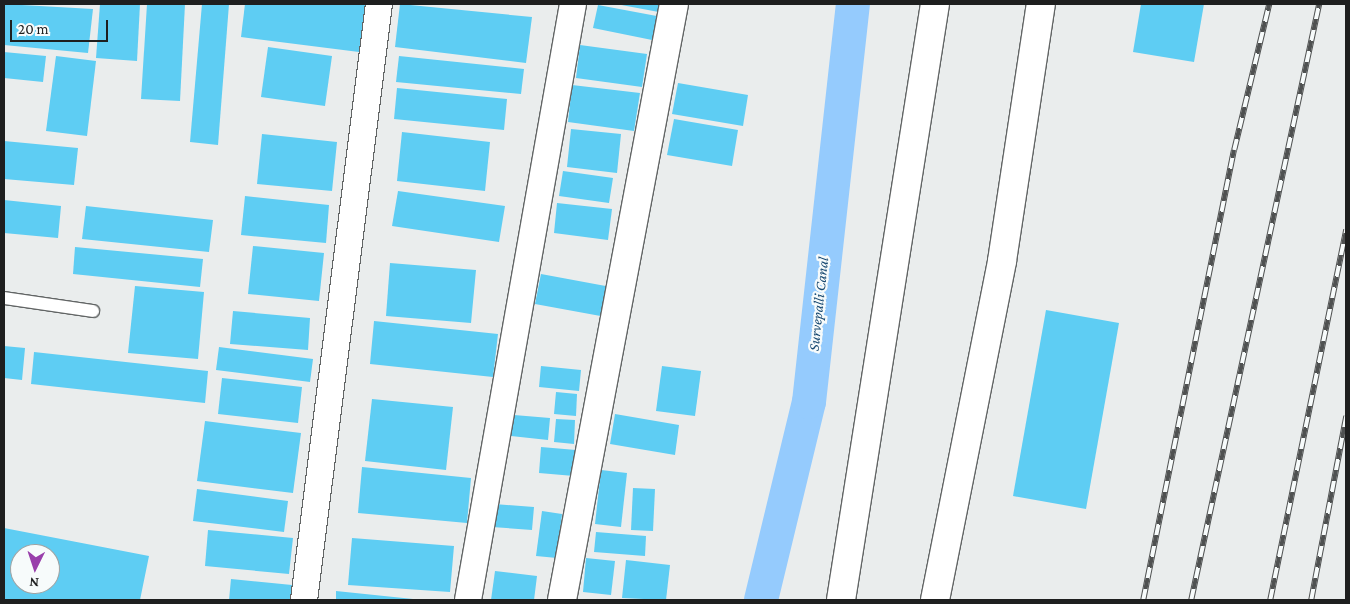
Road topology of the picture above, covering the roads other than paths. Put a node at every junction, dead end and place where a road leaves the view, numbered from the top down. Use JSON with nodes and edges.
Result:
{"nodes":[{"id":1,"x":379,"y":4,"type":"edge"},
{"id":2,"x":573,"y":4,"type":"edge"},
{"id":3,"x":674,"y":4,"type":"edge"},
{"id":4,"x":935,"y":4,"type":"edge"},
{"id":5,"x":1041,"y":4,"type":"edge"},
{"id":6,"x":4,"y":298,"type":"edge"},
{"id":7,"x":93,"y":311,"type":"dead end"},
{"id":8,"x":304,"y":600,"type":"edge"},
{"id":9,"x":468,"y":600,"type":"edge"},
{"id":10,"x":562,"y":600,"type":"edge"},
{"id":11,"x":841,"y":600,"type":"edge"},
{"id":12,"x":935,"y":600,"type":"edge"}],
"edges":[{"from":1,"to":8,"type":"street"},
{"from":2,"to":9,"type":"street"},
{"from":3,"to":10,"type":"main road"},
{"from":4,"to":11,"type":"main road"},
{"from":5,"to":12,"type":"main road"},
{"from":6,"to":7,"type":"lane"}]}
